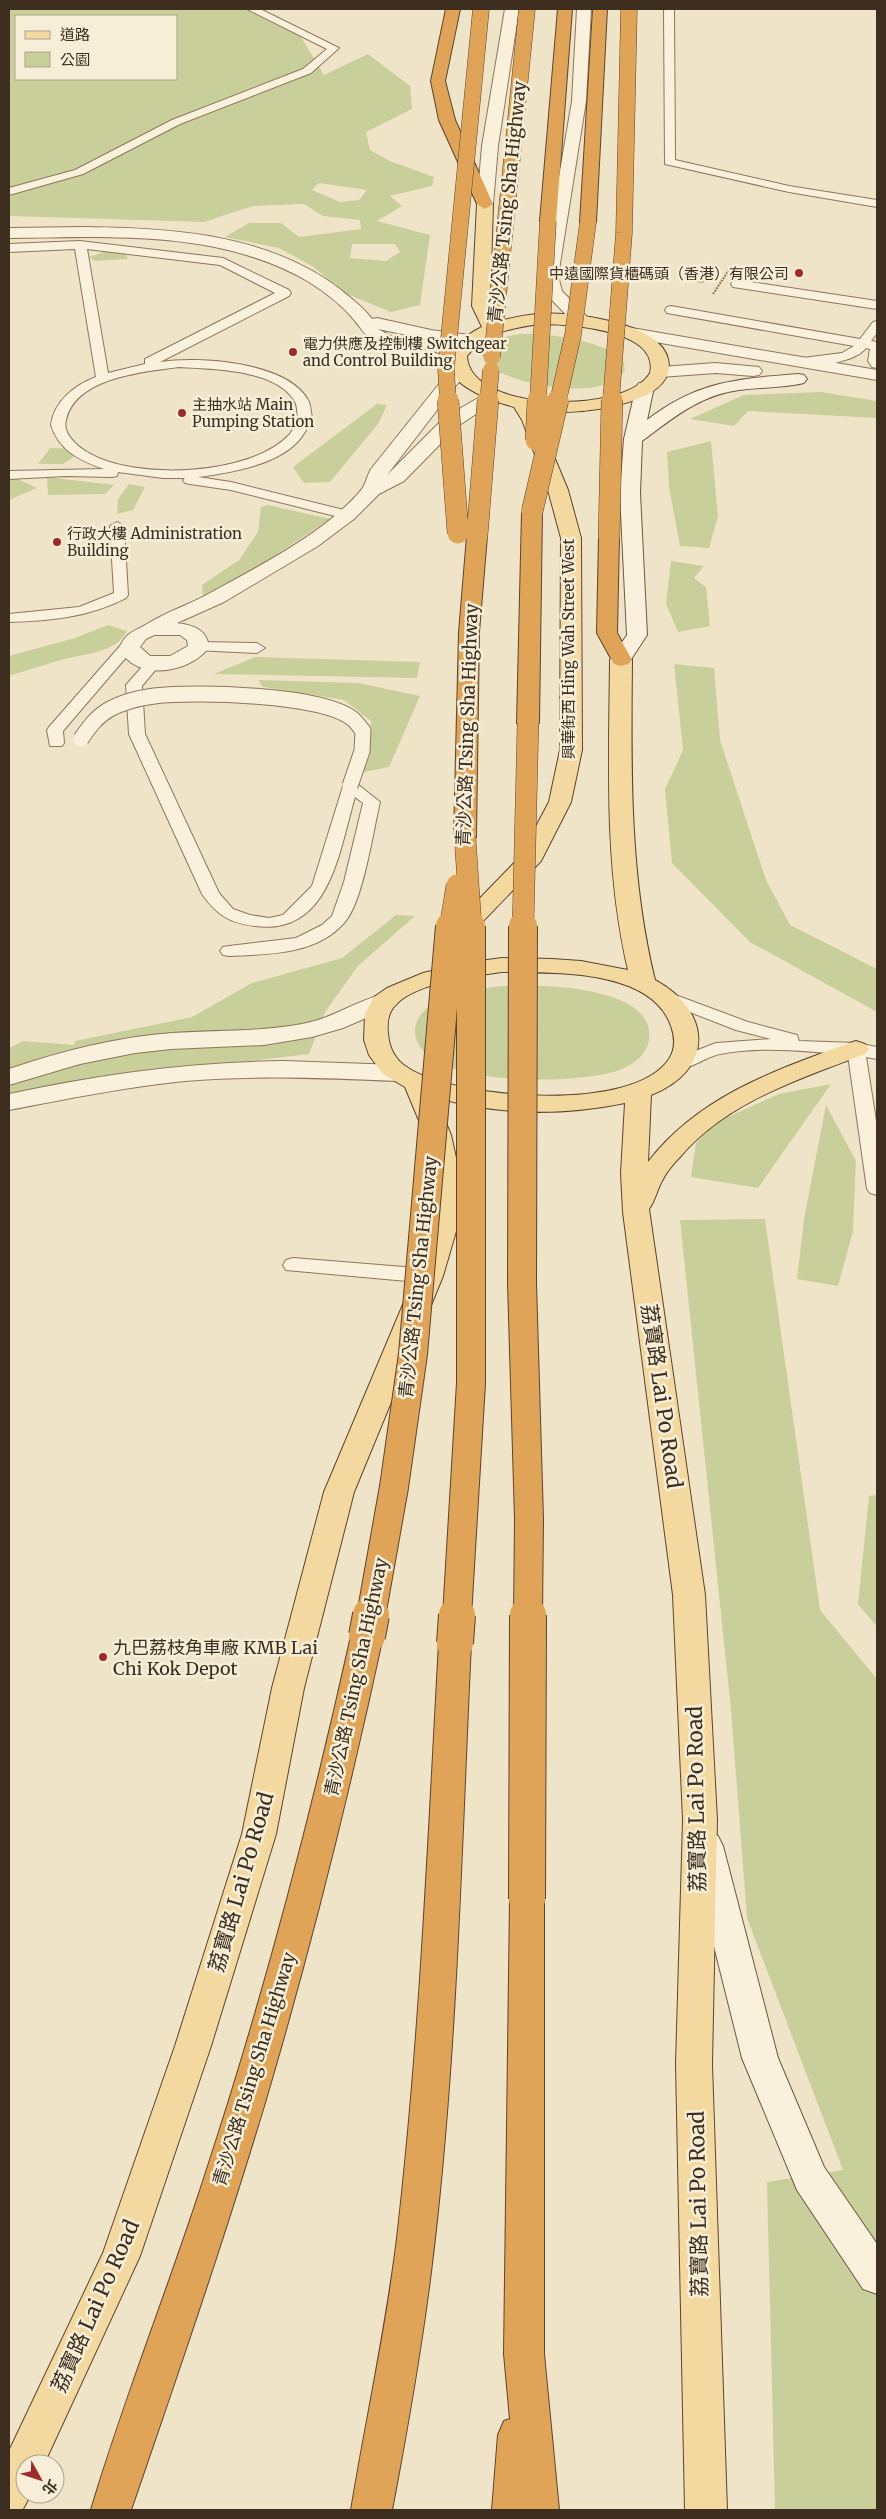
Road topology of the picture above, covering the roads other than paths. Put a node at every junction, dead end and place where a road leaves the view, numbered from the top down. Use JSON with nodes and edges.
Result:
{"nodes":[{"id":1,"x":252,"y":9,"type":"edge"},
{"id":2,"x":453,"y":9,"type":"edge"},
{"id":3,"x":481,"y":9,"type":"edge"},
{"id":4,"x":512,"y":9,"type":"edge"},
{"id":5,"x":527,"y":9,"type":"edge"},
{"id":6,"x":565,"y":9,"type":"edge"},
{"id":7,"x":584,"y":9,"type":"edge"},
{"id":8,"x":600,"y":9,"type":"edge"},
{"id":9,"x":629,"y":9,"type":"edge"},
{"id":10,"x":669,"y":9,"type":"edge"},
{"id":11,"x":9,"y":192,"type":"edge"},
{"id":12,"x":485,"y":204,"type":"junction"},
{"id":13,"x":877,"y":204,"type":"edge"},
{"id":14,"x":9,"y":233,"type":"edge"},
{"id":15,"x":80,"y":245,"type":"junction"},
{"id":16,"x":9,"y":248,"type":"edge"},
{"id":17,"x":737,"y":284,"type":"dead end"},
{"id":18,"x":877,"y":305,"type":"edge"},
{"id":19,"x":671,"y":310,"type":"dead end"},
{"id":20,"x":364,"y":320,"type":"junction"},
{"id":21,"x":581,"y":320,"type":"junction"},
{"id":22,"x":877,"y":325,"type":"edge"},
{"id":23,"x":492,"y":329,"type":"junction"},
{"id":24,"x":626,"y":332,"type":"junction"},
{"id":25,"x":471,"y":340,"type":"junction"},
{"id":26,"x":864,"y":344,"type":"junction"},
{"id":27,"x":877,"y":347,"type":"edge"},
{"id":28,"x":877,"y":364,"type":"edge"},
{"id":29,"x":458,"y":367,"type":"junction"},
{"id":30,"x":139,"y":368,"type":"junction"},
{"id":31,"x":660,"y":372,"type":"junction"},
{"id":32,"x":805,"y":375,"type":"junction"},
{"id":33,"x":877,"y":376,"type":"edge"},
{"id":34,"x":103,"y":378,"type":"junction"},
{"id":35,"x":645,"y":388,"type":"junction"},
{"id":36,"x":494,"y":396,"type":"junction"},
{"id":37,"x":521,"y":404,"type":"junction"},
{"id":38,"x":633,"y":439,"type":"junction"},
{"id":39,"x":150,"y":473,"type":"junction"},
{"id":40,"x":9,"y":475,"type":"edge"},
{"id":41,"x":372,"y":490,"type":"junction"},
{"id":42,"x":532,"y":512,"type":"junction"},
{"id":43,"x":347,"y":515,"type":"junction"},
{"id":44,"x":117,"y":526,"type":"dead end"},
{"id":45,"x":217,"y":598,"type":"junction"},
{"id":46,"x":9,"y":618,"type":"edge"},
{"id":47,"x":153,"y":629,"type":"junction"},
{"id":48,"x":469,"y":632,"type":"junction"},
{"id":49,"x":132,"y":641,"type":"junction"},
{"id":50,"x":198,"y":642,"type":"junction"},
{"id":51,"x":257,"y":648,"type":"dead end"},
{"id":52,"x":621,"y":660,"type":"junction"},
{"id":53,"x":154,"y":662,"type":"junction"},
{"id":54,"x":134,"y":702,"type":"junction"},
{"id":55,"x":81,"y":739,"type":"dead end"},
{"id":56,"x":56,"y":743,"type":"dead end"},
{"id":57,"x":350,"y":786,"type":"junction"},
{"id":58,"x":465,"y":837,"type":"junction"},
{"id":59,"x":229,"y":951,"type":"dead end"},
{"id":60,"x":652,"y":989,"type":"junction"},
{"id":61,"x":393,"y":996,"type":"junction"},
{"id":62,"x":822,"y":1046,"type":"junction"},
{"id":63,"x":867,"y":1051,"type":"edge"},
{"id":64,"x":678,"y":1064,"type":"junction"},
{"id":65,"x":9,"y":1077,"type":"edge"},
{"id":66,"x":407,"y":1078,"type":"junction"},
{"id":67,"x":638,"y":1092,"type":"junction"},
{"id":68,"x":9,"y":1102,"type":"edge"},
{"id":69,"x":877,"y":1189,"type":"edge"},
{"id":70,"x":636,"y":1212,"type":"junction"},
{"id":71,"x":293,"y":1265,"type":"dead end"},
{"id":72,"x":429,"y":1276,"type":"junction"},
{"id":73,"x":700,"y":1820,"type":"junction"},
{"id":74,"x":877,"y":2276,"type":"edge"},
{"id":75,"x":524,"y":2354,"type":"junction"},
{"id":76,"x":9,"y":2495,"type":"edge"},
{"id":77,"x":111,"y":2510,"type":"edge"},
{"id":78,"x":371,"y":2510,"type":"edge"},
{"id":79,"x":512,"y":2510,"type":"edge"},
{"id":80,"x":538,"y":2510,"type":"edge"},
{"id":81,"x":706,"y":2510,"type":"edge"}],
"edges":[{"from":1,"to":11,"type":"lane"},
{"from":2,"to":12,"type":"highway"},
{"from":3,"to":48,"type":"highway","bridge":true},
{"from":4,"to":12,"type":"street"},
{"from":5,"to":48,"type":"highway","name":"青沙公路 Tsing Sha Highway","bridge":true},
{"from":6,"to":42,"type":"highway","bridge":true},
{"from":7,"to":21,"type":"street"},
{"from":8,"to":42,"type":"highway","bridge":true},
{"from":9,"to":52,"type":"highway","bridge":true},
{"from":10,"to":13,"type":"lane"},
{"from":12,"to":23,"type":"main road"},
{"from":14,"to":20,"type":"street"},
{"from":15,"to":16,"type":"lane"},
{"from":15,"to":30,"type":"lane"},
{"from":15,"to":34,"type":"lane"},
{"from":17,"to":18,"type":"lane"},
{"from":19,"to":26,"type":"lane"},
{"from":20,"to":25,"type":"street"},
{"from":20,"to":29,"type":"street"},
{"from":21,"to":23,"type":"main road"},
{"from":21,"to":24,"type":"main road"},
{"from":22,"to":26,"type":"lane"},
{"from":23,"to":25,"type":"main road"},
{"from":24,"to":31,"type":"main road"},
{"from":24,"to":32,"type":"street"},
{"from":25,"to":29,"type":"main road"},
{"from":26,"to":27,"type":"lane"},
{"from":26,"to":32,"type":"lane"},
{"from":27,"to":28,"type":"lane"},
{"from":29,"to":36,"type":"main road"},
{"from":29,"to":41,"type":"street"},
{"from":30,"to":34,"type":"lane"},
{"from":30,"to":39,"type":"lane"},
{"from":31,"to":32,"type":"street"},
{"from":31,"to":35,"type":"main road"},
{"from":32,"to":33,"type":"street"},
{"from":32,"to":38,"type":"street"},
{"from":34,"to":39,"type":"lane"},
{"from":35,"to":37,"type":"main road"},
{"from":35,"to":38,"type":"street"},
{"from":36,"to":37,"type":"main road"},
{"from":36,"to":41,"type":"street"},
{"from":37,"to":61,"type":"main road","name":"興華街西 Hing Wah Street West"},
{"from":38,"to":52,"type":"street"},
{"from":39,"to":40,"type":"lane"},
{"from":39,"to":43,"type":"lane"},
{"from":41,"to":43,"type":"street"},
{"from":42,"to":75,"type":"highway","bridge":true},
{"from":43,"to":45,"type":"street"},
{"from":44,"to":46,"type":"lane"},
{"from":45,"to":47,"type":"street"},
{"from":45,"to":50,"type":"street"},
{"from":47,"to":49,"type":"street"},
{"from":47,"to":50,"type":"street"},
{"from":48,"to":58,"type":"highway","name":"青沙公路 Tsing Sha Highway"},
{"from":49,"to":53,"type":"street"},
{"from":49,"to":56,"type":"lane"},
{"from":50,"to":51,"type":"lane"},
{"from":50,"to":53,"type":"street"},
{"from":52,"to":60,"type":"main road"},
{"from":53,"to":54,"type":"lane"},
{"from":54,"to":55,"type":"lane","bridge":true},
{"from":54,"to":57,"type":"lane","bridge":true},
{"from":54,"to":57,"type":"lane"},
{"from":57,"to":59,"type":"lane"},
{"from":58,"to":77,"type":"highway","name":"青沙公路 Tsing Sha Highway","bridge":true},
{"from":58,"to":78,"type":"highway","bridge":true},
{"from":60,"to":61,"type":"main road"},
{"from":60,"to":62,"type":"lane"},
{"from":60,"to":64,"type":"main road"},
{"from":61,"to":65,"type":"street","name":"興華街西 Hing Wah Street West"},
{"from":61,"to":66,"type":"main road"},
{"from":62,"to":63,"type":"lane"},
{"from":62,"to":64,"type":"lane"},
{"from":63,"to":69,"type":"lane"},
{"from":63,"to":70,"type":"main road"},
{"from":64,"to":67,"type":"main road"},
{"from":66,"to":67,"type":"main road"},
{"from":66,"to":68,"type":"street"},
{"from":66,"to":72,"type":"main road","name":"荔寶路 Lai Po Road"},
{"from":67,"to":70,"type":"main road","name":"荔寶路 Lai Po Road"},
{"from":70,"to":73,"type":"main road","name":"荔寶路 Lai Po Road"},
{"from":71,"to":72,"type":"lane"},
{"from":72,"to":76,"type":"main road","name":"荔寶路 Lai Po Road"},
{"from":73,"to":74,"type":"street"},
{"from":73,"to":81,"type":"main road","name":"荔寶路 Lai Po Road"},
{"from":75,"to":79,"type":"highway"},
{"from":75,"to":80,"type":"highway"}]}
